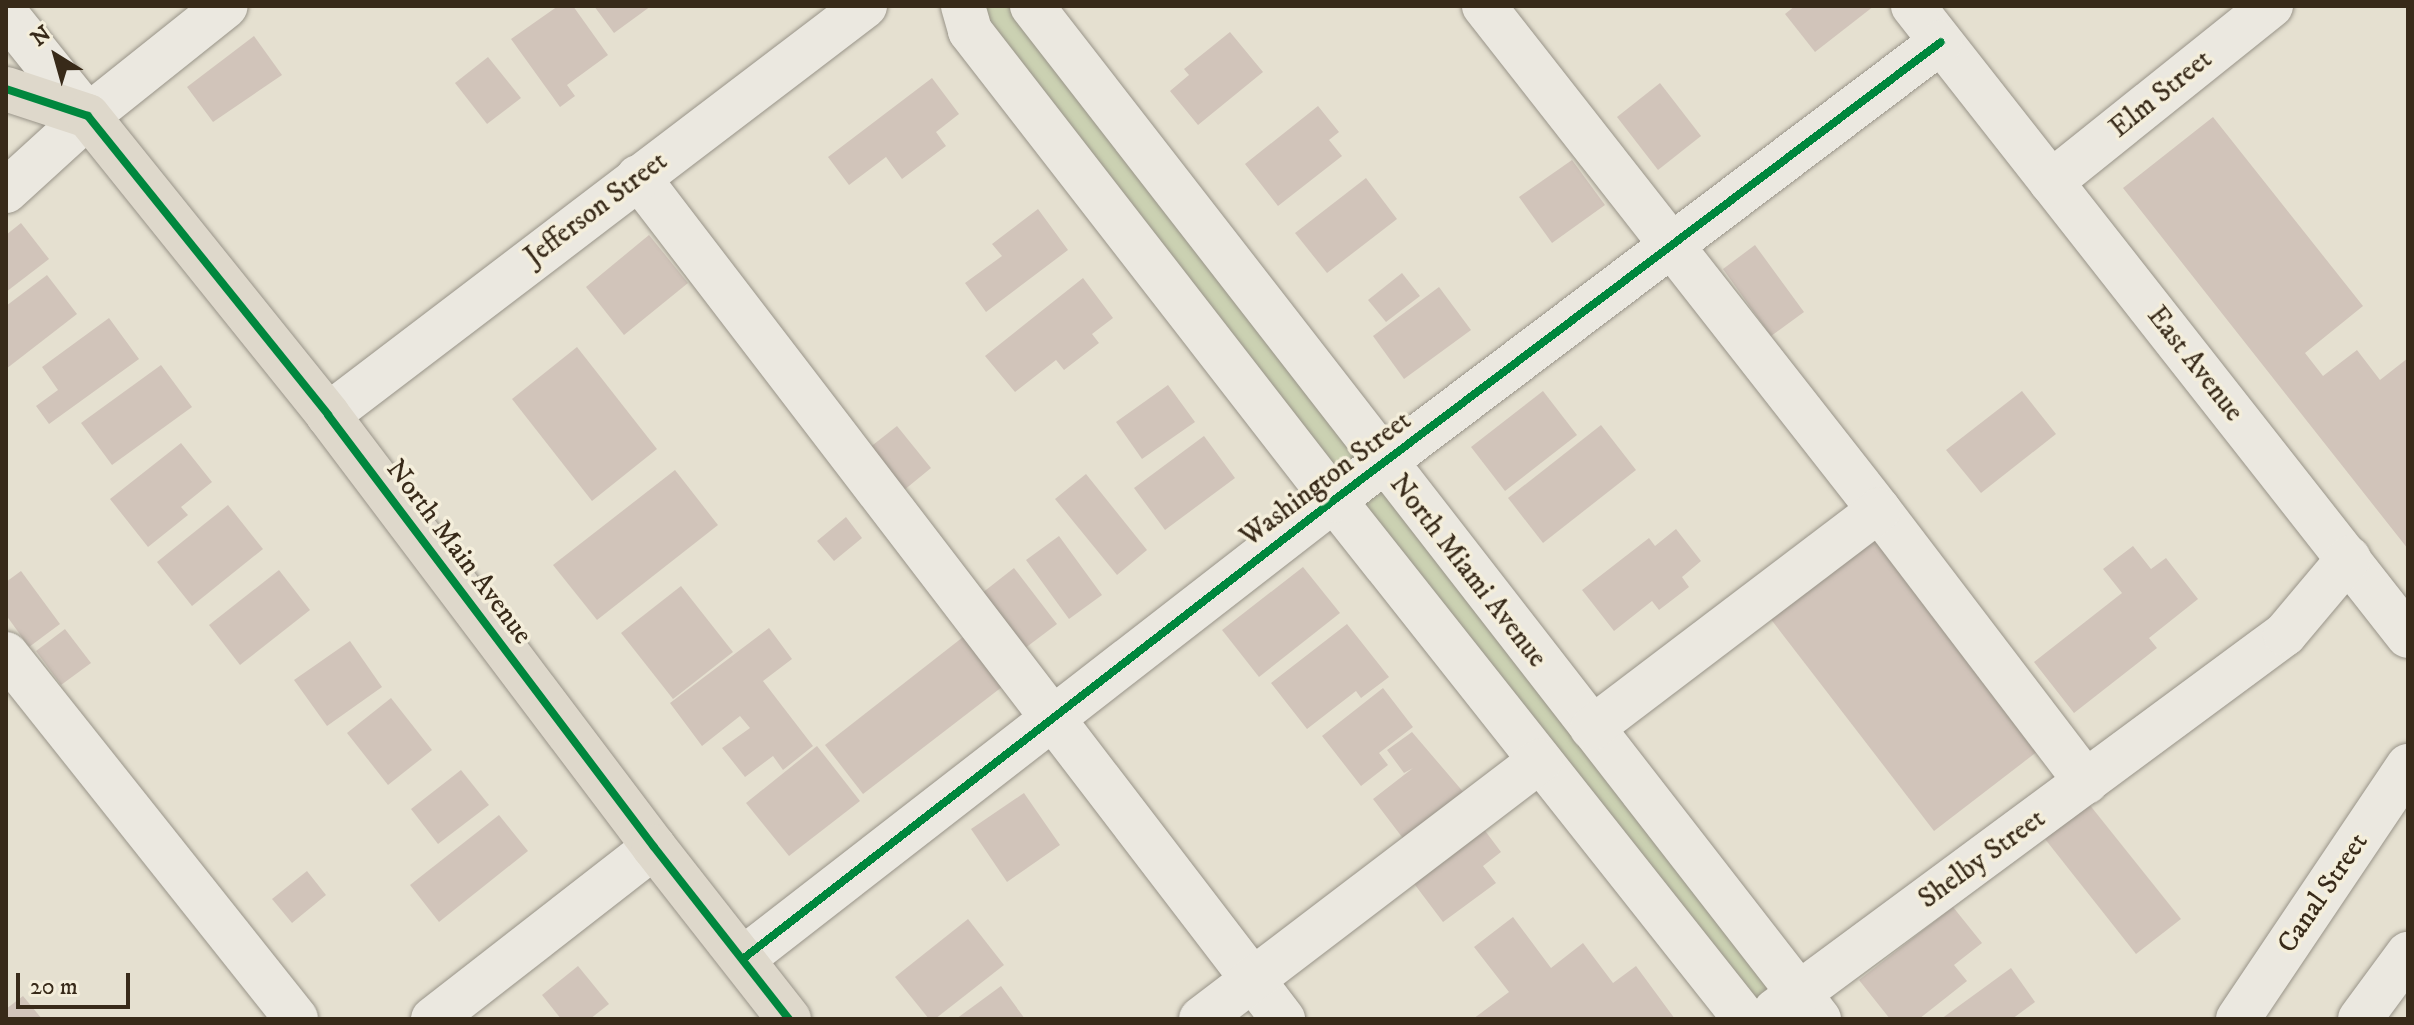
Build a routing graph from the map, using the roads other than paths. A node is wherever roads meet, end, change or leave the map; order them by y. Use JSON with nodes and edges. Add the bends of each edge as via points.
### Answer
{"nodes":[{"id":1,"x":226,"y":6,"type":"edge"},
{"id":2,"x":865,"y":6,"type":"edge"},
{"id":3,"x":963,"y":6,"type":"edge"},
{"id":4,"x":1032,"y":6,"type":"edge"},
{"id":5,"x":1484,"y":6,"type":"edge"},
{"id":6,"x":1913,"y":6,"type":"edge"},
{"id":7,"x":2271,"y":6,"type":"edge"},
{"id":8,"x":6,"y":14,"type":"edge"},
{"id":9,"x":1941,"y":42,"type":"junction"},
{"id":10,"x":6,"y":89,"type":"edge"},
{"id":11,"x":88,"y":116,"type":"junction"},
{"id":12,"x":638,"y":177,"type":"junction"},
{"id":13,"x":2051,"y":182,"type":"junction"},
{"id":14,"x":6,"y":191,"type":"edge"},
{"id":15,"x":1671,"y":244,"type":"junction"},
{"id":16,"x":328,"y":415,"type":"junction"},
{"id":17,"x":1384,"y":463,"type":"junction"},
{"id":18,"x":1334,"y":500,"type":"junction"},
{"id":19,"x":1879,"y":510,"type":"junction"},
{"id":20,"x":2349,"y":558,"type":"junction"},
{"id":21,"x":2408,"y":636,"type":"edge"},
{"id":22,"x":6,"y":654,"type":"edge"},
{"id":23,"x":1053,"y":718,"type":"junction"},
{"id":24,"x":1592,"y":728,"type":"junction"},
{"id":25,"x":1540,"y":761,"type":"junction"},
{"id":26,"x":2408,"y":766,"type":"edge"},
{"id":27,"x":2086,"y":782,"type":"junction"},
{"id":28,"x":654,"y":847,"type":"junction"},
{"id":29,"x":2408,"y":954,"type":"edge"},
{"id":30,"x":744,"y":958,"type":"junction"},
{"id":31,"x":1252,"y":978,"type":"junction"},
{"id":32,"x":1810,"y":1006,"type":"edge"},
{"id":33,"x":296,"y":1019,"type":"edge"},
{"id":34,"x":433,"y":1019,"type":"edge"},
{"id":35,"x":789,"y":1019,"type":"edge"},
{"id":36,"x":1201,"y":1019,"type":"edge"},
{"id":37,"x":1283,"y":1019,"type":"edge"},
{"id":38,"x":1745,"y":1019,"type":"edge"},
{"id":39,"x":1765,"y":1019,"type":"edge"},
{"id":40,"x":2238,"y":1019,"type":"edge"},
{"id":41,"x":2360,"y":1019,"type":"edge"}],
"edges":[{"from":1,"to":11,"type":"street"},
{"from":2,"to":12,"type":"street","name":"Jefferson Street"},
{"from":3,"to":18,"type":"street","via":[[970,31]]},
{"from":4,"to":17,"type":"street","name":"North Miami Avenue"},
{"from":5,"to":15,"type":"street"},
{"from":6,"to":9,"type":"street","name":"East Avenue"},
{"from":7,"to":13,"type":"street","name":"Elm Street"},
{"from":8,"to":11,"type":"street","name":"North Main Avenue"},
{"from":9,"to":13,"type":"street","name":"East Avenue"},
{"from":9,"to":15,"type":"street","name":"Washington Street"},
{"from":10,"to":11,"type":"main road"},
{"from":11,"to":14,"type":"street"},
{"from":11,"to":16,"type":"main road","name":"North Main Avenue"},
{"from":12,"to":16,"type":"street","name":"Jefferson Street"},
{"from":12,"to":23,"type":"street"},
{"from":13,"to":20,"type":"street","name":"East Avenue"},
{"from":15,"to":17,"type":"street","name":"Washington Street"},
{"from":15,"to":19,"type":"street"},
{"from":16,"to":28,"type":"main road","name":"North Main Avenue"},
{"from":17,"to":18,"type":"street","name":"Washington Street"},
{"from":17,"to":24,"type":"street","name":"North Miami Avenue"},
{"from":18,"to":23,"type":"street","name":"Washington Street"},
{"from":18,"to":25,"type":"street"},
{"from":19,"to":24,"type":"street"},
{"from":19,"to":27,"type":"street"},
{"from":20,"to":21,"type":"street","name":"East Avenue"},
{"from":20,"to":27,"type":"street","name":"Shelby Street","via":[[2285,634]]},
{"from":22,"to":33,"type":"street"},
{"from":23,"to":30,"type":"street","name":"Washington Street"},
{"from":23,"to":31,"type":"street"},
{"from":24,"to":32,"type":"street","name":"North Miami Avenue"},
{"from":25,"to":31,"type":"street"},
{"from":25,"to":38,"type":"street"},
{"from":26,"to":40,"type":"street","name":"Canal Street"},
{"from":27,"to":32,"type":"street","name":"Shelby Street"},
{"from":28,"to":30,"type":"main road","name":"North Main Avenue"},
{"from":28,"to":34,"type":"street"},
{"from":29,"to":41,"type":"street"},
{"from":30,"to":35,"type":"main road","name":"North Main Avenue"},
{"from":31,"to":36,"type":"street"},
{"from":31,"to":37,"type":"street"},
{"from":32,"to":39,"type":"street","name":"Shelby Street"}]}
